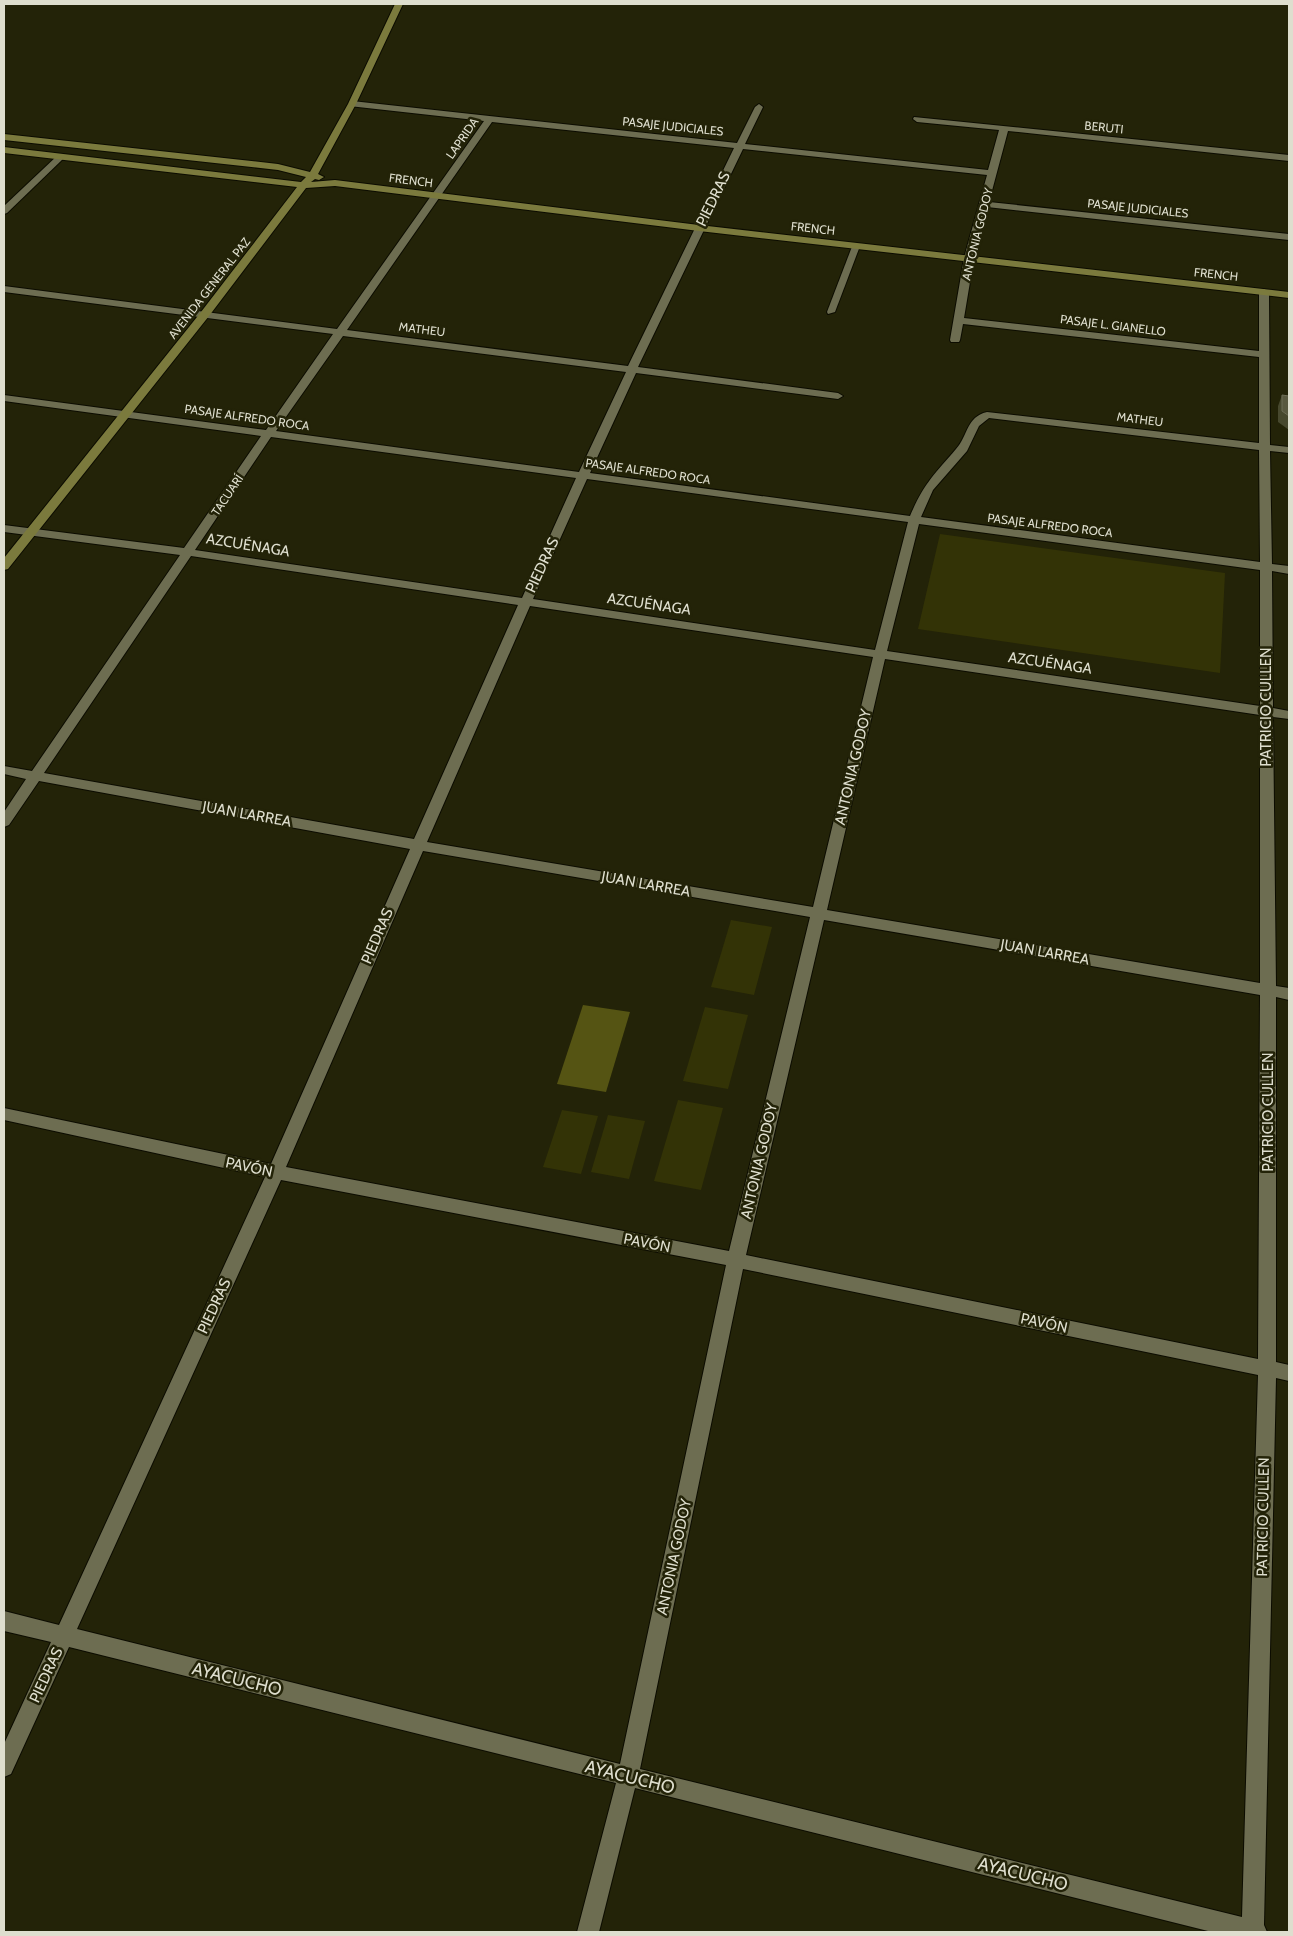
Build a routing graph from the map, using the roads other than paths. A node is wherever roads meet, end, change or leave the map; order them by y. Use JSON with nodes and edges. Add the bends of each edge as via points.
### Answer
{"nodes":[{"id":1,"x":399,"y":4,"type":"edge"},
{"id":2,"x":352,"y":104,"type":"junction"},
{"id":3,"x":758,"y":107,"type":"dead end"},
{"id":4,"x":490,"y":119,"type":"junction"},
{"id":5,"x":917,"y":119,"type":"dead end"},
{"id":6,"x":1004,"y":129,"type":"junction"},
{"id":7,"x":4,"y":136,"type":"edge"},
{"id":8,"x":739,"y":146,"type":"junction"},
{"id":9,"x":4,"y":150,"type":"edge"},
{"id":10,"x":61,"y":157,"type":"junction"},
{"id":11,"x":1289,"y":158,"type":"edge"},
{"id":12,"x":991,"y":173,"type":"junction"},
{"id":13,"x":313,"y":175,"type":"junction"},
{"id":14,"x":335,"y":183,"type":"junction"},
{"id":15,"x":303,"y":185,"type":"junction"},
{"id":16,"x":436,"y":196,"type":"junction"},
{"id":17,"x":984,"y":204,"type":"junction"},
{"id":18,"x":4,"y":211,"type":"edge"},
{"id":19,"x":699,"y":228,"type":"junction"},
{"id":20,"x":1289,"y":237,"type":"edge"},
{"id":21,"x":856,"y":246,"type":"junction"},
{"id":22,"x":969,"y":258,"type":"junction"},
{"id":23,"x":4,"y":288,"type":"edge"},
{"id":24,"x":1264,"y":292,"type":"junction"},
{"id":25,"x":1289,"y":295,"type":"edge"},
{"id":26,"x":831,"y":312,"type":"dead end"},
{"id":27,"x":205,"y":314,"type":"junction"},
{"id":28,"x":958,"y":320,"type":"junction"},
{"id":29,"x":340,"y":333,"type":"junction"},
{"id":30,"x":956,"y":340,"type":"dead end"},
{"id":31,"x":1265,"y":355,"type":"junction"},
{"id":32,"x":633,"y":370,"type":"junction"},
{"id":33,"x":838,"y":396,"type":"dead end"},
{"id":34,"x":4,"y":398,"type":"edge"},
{"id":35,"x":126,"y":414,"type":"junction"},
{"id":36,"x":987,"y":415,"type":"joint"},
{"id":37,"x":268,"y":434,"type":"junction"},
{"id":38,"x":1264,"y":447,"type":"junction"},
{"id":39,"x":1289,"y":450,"type":"edge"},
{"id":40,"x":583,"y":476,"type":"junction"},
{"id":41,"x":914,"y":521,"type":"junction"},
{"id":42,"x":4,"y":528,"type":"edge"},
{"id":43,"x":30,"y":532,"type":"junction"},
{"id":44,"x":188,"y":552,"type":"junction"},
{"id":45,"x":4,"y":566,"type":"edge"},
{"id":46,"x":1265,"y":567,"type":"junction"},
{"id":47,"x":1289,"y":570,"type":"edge"},
{"id":48,"x":525,"y":602,"type":"junction"},
{"id":49,"x":880,"y":654,"type":"junction"},
{"id":50,"x":1266,"y":712,"type":"junction"},
{"id":51,"x":1289,"y":715,"type":"edge"},
{"id":52,"x":4,"y":770,"type":"edge"},
{"id":53,"x":36,"y":776,"type":"junction"},
{"id":54,"x":4,"y":822,"type":"edge"},
{"id":55,"x":417,"y":845,"type":"junction"},
{"id":56,"x":819,"y":914,"type":"junction"},
{"id":57,"x":1268,"y":990,"type":"junction"},
{"id":58,"x":1289,"y":994,"type":"edge"},
{"id":59,"x":4,"y":1114,"type":"edge"},
{"id":60,"x":275,"y":1172,"type":"junction"},
{"id":61,"x":736,"y":1260,"type":"junction"},
{"id":62,"x":1267,"y":1369,"type":"junction"},
{"id":63,"x":1289,"y":1373,"type":"edge"},
{"id":64,"x":4,"y":1621,"type":"edge"},
{"id":65,"x":64,"y":1637,"type":"junction"},
{"id":66,"x":4,"y":1767,"type":"edge"},
{"id":67,"x":628,"y":1776,"type":"junction"},
{"id":68,"x":588,"y":1932,"type":"edge"},
{"id":69,"x":1254,"y":1932,"type":"edge"}],
"edges":[{"from":1,"to":2,"type":"street","name":"AVENIDA GENERAL PAZ"},
{"from":2,"to":4,"type":"street","name":"PASAJE JUDICIALES"},
{"from":2,"to":13,"type":"street","name":"AVENIDA GENERAL PAZ"},
{"from":3,"to":8,"type":"street","name":"PIEDRAS"},
{"from":4,"to":8,"type":"street","name":"PASAJE JUDICIALES"},
{"from":4,"to":16,"type":"street","name":"LAPRIDA"},
{"from":5,"to":6,"type":"street","name":"BERUTI"},
{"from":6,"to":11,"type":"street","name":"BERUTI"},
{"from":6,"to":12,"type":"street","name":"ANTONIA GODOY"},
{"from":7,"to":13,"type":"street","name":"FRENCH","via":[[278,167]]},
{"from":8,"to":12,"type":"street","name":"PASAJE JUDICIALES"},
{"from":8,"to":19,"type":"street","name":"PIEDRAS"},
{"from":9,"to":10,"type":"street","name":"FRENCH"},
{"from":10,"to":15,"type":"street","name":"FRENCH"},
{"from":10,"to":18,"type":"street"},
{"from":12,"to":17,"type":"street","name":"ANTONIA GODOY"},
{"from":13,"to":14,"type":"street","name":"FRENCH"},
{"from":13,"to":15,"type":"street","name":"AVENIDA GENERAL PAZ"},
{"from":14,"to":15,"type":"street","name":"FRENCH"},
{"from":14,"to":16,"type":"street","name":"FRENCH"},
{"from":15,"to":27,"type":"street","name":"AVENIDA GENERAL PAZ"},
{"from":16,"to":19,"type":"street","name":"FRENCH"},
{"from":16,"to":29,"type":"street","name":"TACUARÍ"},
{"from":17,"to":20,"type":"street","name":"PASAJE JUDICIALES"},
{"from":17,"to":22,"type":"street","name":"ANTONIA GODOY"},
{"from":19,"to":21,"type":"street","name":"FRENCH"},
{"from":19,"to":32,"type":"street","name":"PIEDRAS"},
{"from":21,"to":22,"type":"street","name":"FRENCH"},
{"from":21,"to":26,"type":"lane"},
{"from":22,"to":24,"type":"street","name":"FRENCH"},
{"from":22,"to":28,"type":"street","name":"ANTONIA GODOY"},
{"from":23,"to":27,"type":"street","name":"MATHEU"},
{"from":24,"to":25,"type":"street","name":"FRENCH"},
{"from":24,"to":31,"type":"street","name":"PATRICIO CULLEN"},
{"from":27,"to":29,"type":"street","name":"MATHEU"},
{"from":27,"to":35,"type":"street","name":"AVENIDA GENERAL PAZ"},
{"from":28,"to":30,"type":"street","name":"ANTONIA GODOY"},
{"from":28,"to":31,"type":"street","name":"PASAJE L. GIANELLO"},
{"from":29,"to":32,"type":"street","name":"MATHEU"},
{"from":29,"to":37,"type":"street","name":"TACUARÍ"},
{"from":31,"to":38,"type":"street","name":"PATRICIO CULLEN"},
{"from":32,"to":33,"type":"street","name":"MATHEU"},
{"from":32,"to":40,"type":"street","name":"PIEDRAS"},
{"from":34,"to":35,"type":"street","name":"PASAJE ALFREDO ROCA"},
{"from":35,"to":37,"type":"street","name":"PASAJE ALFREDO ROCA"},
{"from":35,"to":43,"type":"street","name":"AVENIDA GENERAL PAZ"},
{"from":36,"to":38,"type":"street","name":"MATHEU"},
{"from":36,"to":41,"type":"street","name":"ANTONIA GODOY","via":[[974,424],[963,449],[927,490]]},
{"from":37,"to":40,"type":"street","name":"PASAJE ALFREDO ROCA"},
{"from":37,"to":44,"type":"street","name":"TACUARÍ"},
{"from":38,"to":39,"type":"street","name":"MATHEU"},
{"from":38,"to":46,"type":"street","name":"PATRICIO CULLEN"},
{"from":40,"to":41,"type":"street","name":"PASAJE ALFREDO ROCA"},
{"from":40,"to":48,"type":"street","name":"PIEDRAS"},
{"from":41,"to":46,"type":"street","name":"PASAJE ALFREDO ROCA"},
{"from":41,"to":49,"type":"street","name":"ANTONIA GODOY"},
{"from":42,"to":43,"type":"street","name":"AZCUÉNAGA"},
{"from":43,"to":44,"type":"street","name":"AZCUÉNAGA"},
{"from":43,"to":45,"type":"street","name":"AVENIDA GENERAL PAZ"},
{"from":44,"to":48,"type":"street","name":"AZCUÉNAGA"},
{"from":44,"to":53,"type":"street","name":"TACUARÍ"},
{"from":46,"to":47,"type":"street","name":"PASAJE ALFREDO ROCA"},
{"from":46,"to":50,"type":"street","name":"PATRICIO CULLEN"},
{"from":48,"to":49,"type":"street","name":"AZCUÉNAGA"},
{"from":48,"to":55,"type":"street","name":"PIEDRAS"},
{"from":49,"to":50,"type":"street","name":"AZCUÉNAGA"},
{"from":49,"to":56,"type":"street","name":"ANTONIA GODOY"},
{"from":50,"to":51,"type":"street","name":"AZCUÉNAGA"},
{"from":50,"to":57,"type":"street","name":"PATRICIO CULLEN"},
{"from":52,"to":53,"type":"street","name":"JUAN LARREA"},
{"from":53,"to":54,"type":"street","name":"TACUARÍ"},
{"from":53,"to":55,"type":"street","name":"JUAN LARREA"},
{"from":55,"to":56,"type":"street","name":"JUAN LARREA"},
{"from":55,"to":60,"type":"street","name":"PIEDRAS"},
{"from":56,"to":57,"type":"street","name":"JUAN LARREA"},
{"from":56,"to":61,"type":"street","name":"ANTONIA GODOY"},
{"from":57,"to":58,"type":"street","name":"JUAN LARREA"},
{"from":57,"to":62,"type":"street","name":"PATRICIO CULLEN"},
{"from":59,"to":60,"type":"street","name":"PAVÓN"},
{"from":60,"to":61,"type":"street","name":"PAVÓN"},
{"from":60,"to":65,"type":"street","name":"PIEDRAS"},
{"from":61,"to":62,"type":"street","name":"PAVÓN"},
{"from":61,"to":67,"type":"street","name":"ANTONIA GODOY"},
{"from":62,"to":63,"type":"street","name":"PAVÓN"},
{"from":62,"to":69,"type":"street","name":"PATRICIO CULLEN"},
{"from":64,"to":65,"type":"street","name":"AYACUCHO"},
{"from":65,"to":66,"type":"street","name":"PIEDRAS"},
{"from":65,"to":67,"type":"street","name":"AYACUCHO"},
{"from":67,"to":68,"type":"street","name":"ANTONIA GODOY"},
{"from":67,"to":69,"type":"street","name":"AYACUCHO"}]}
